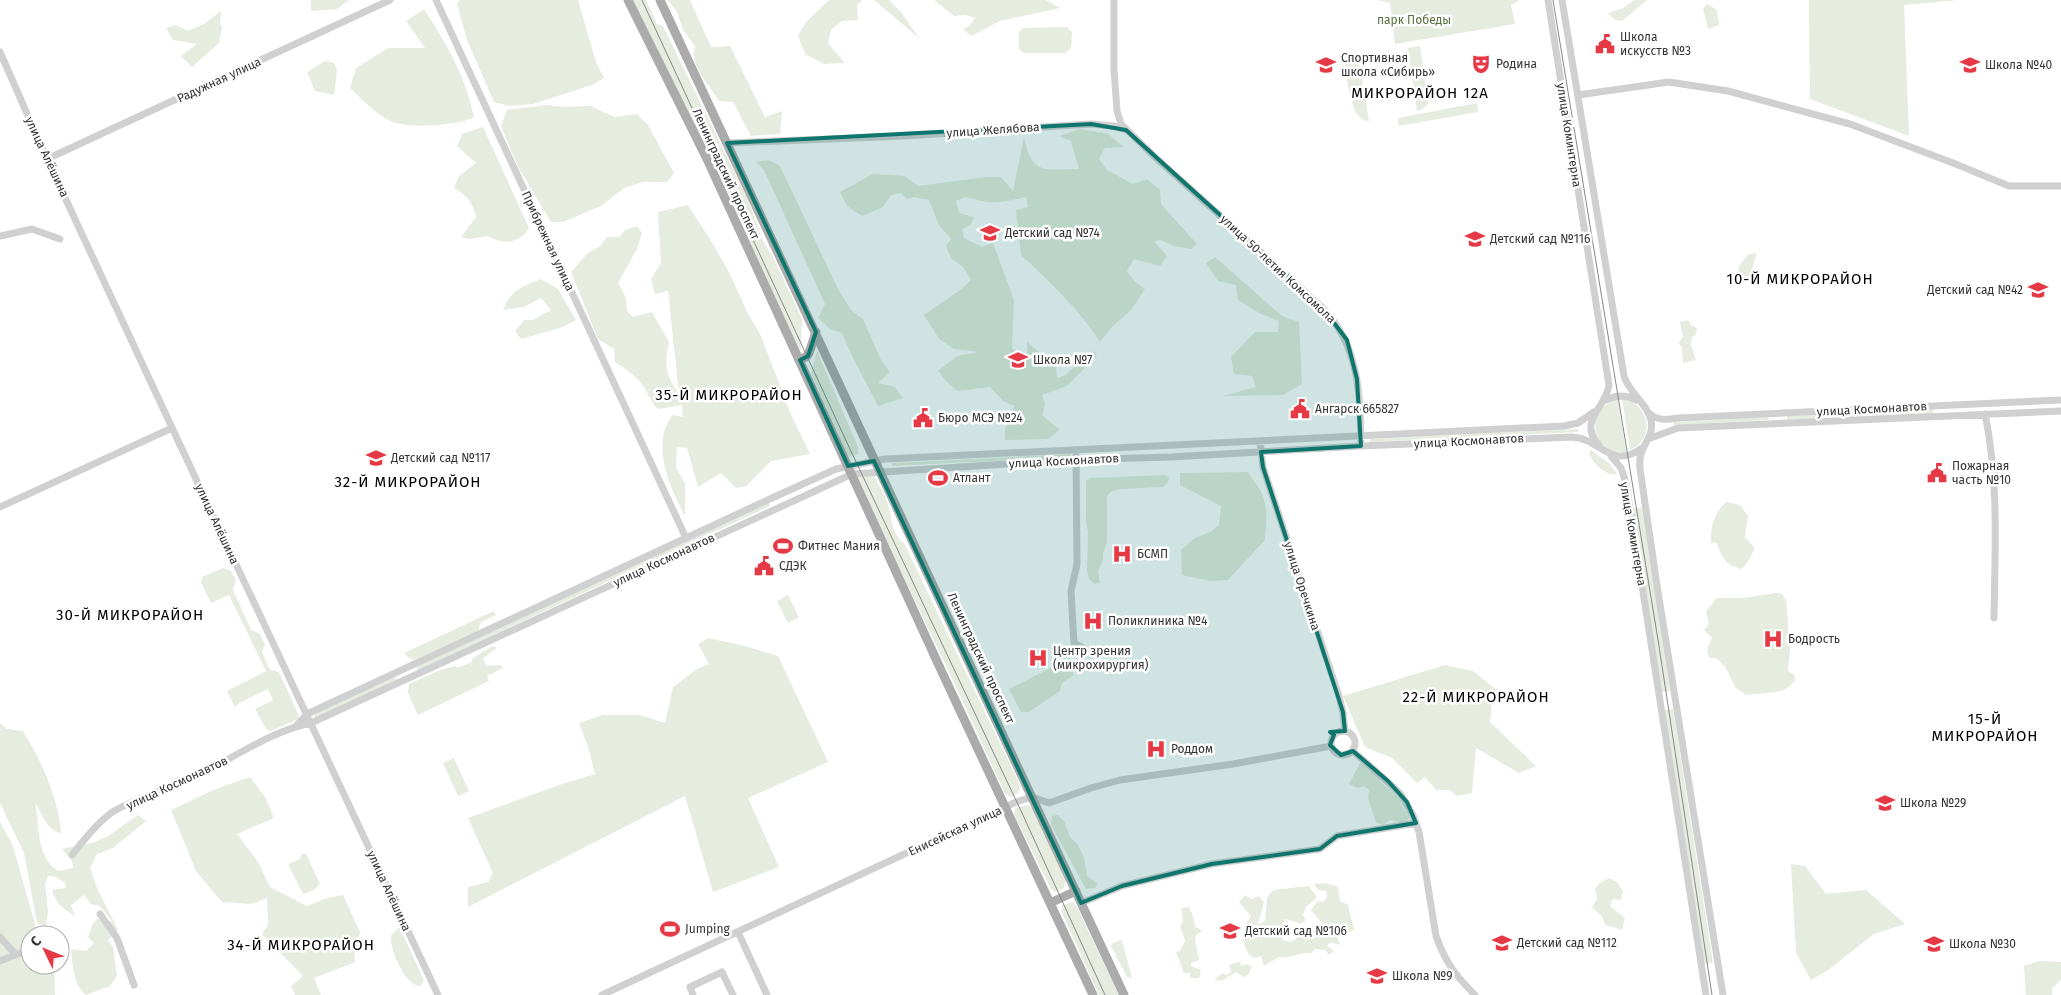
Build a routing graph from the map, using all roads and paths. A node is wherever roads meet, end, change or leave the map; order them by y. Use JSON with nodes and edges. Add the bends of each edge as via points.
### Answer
{"nodes":[{"id":1,"x":390,"y":0,"type":"edge"},
{"id":2,"x":436,"y":0,"type":"edge"},
{"id":3,"x":628,"y":0,"type":"edge"},
{"id":4,"x":660,"y":0,"type":"edge"},
{"id":5,"x":1114,"y":0,"type":"edge"},
{"id":6,"x":1548,"y":0,"type":"edge"},
{"id":7,"x":1562,"y":0,"type":"edge"},
{"id":8,"x":0,"y":52,"type":"edge"},
{"id":9,"x":1578,"y":95,"type":"junction"},
{"id":10,"x":1117,"y":111,"type":"junction"},
{"id":11,"x":1100,"y":124,"type":"junction"},
{"id":12,"x":1126,"y":130,"type":"junction"},
{"id":13,"x":727,"y":143,"type":"junction"},
{"id":14,"x":47,"y":159,"type":"junction"},
{"id":15,"x":2061,"y":186,"type":"edge"},
{"id":16,"x":0,"y":236,"type":"edge"},
{"id":17,"x":60,"y":239,"type":"dead end"},
{"id":18,"x":816,"y":332,"type":"junction"},
{"id":19,"x":800,"y":360,"type":"junction"},
{"id":20,"x":2061,"y":400,"type":"edge"},
{"id":21,"x":1603,"y":402,"type":"junction"},
{"id":22,"x":1644,"y":406,"type":"junction"},
{"id":23,"x":2061,"y":411,"type":"edge"},
{"id":24,"x":1594,"y":412,"type":"junction"},
{"id":25,"x":1778,"y":413,"type":"junction"},
{"id":26,"x":1985,"y":414,"type":"junction"},
{"id":27,"x":1778,"y":425,"type":"junction"},
{"id":28,"x":172,"y":428,"type":"junction"},
{"id":29,"x":1361,"y":435,"type":"junction"},
{"id":30,"x":1648,"y":439,"type":"junction"},
{"id":31,"x":1260,"y":441,"type":"junction"},
{"id":32,"x":1361,"y":446,"type":"junction"},
{"id":33,"x":1642,"y":448,"type":"junction"},
{"id":34,"x":1603,"y":450,"type":"junction"},
{"id":35,"x":1077,"y":451,"type":"junction"},
{"id":36,"x":1261,"y":452,"type":"junction"},
{"id":37,"x":1076,"y":459,"type":"junction"},
{"id":38,"x":874,"y":461,"type":"junction"},
{"id":39,"x":850,"y":470,"type":"junction"},
{"id":40,"x":878,"y":471,"type":"junction"},
{"id":41,"x":772,"y":498,"type":"junction"},
{"id":42,"x":0,"y":505,"type":"edge"},
{"id":43,"x":776,"y":508,"type":"junction"},
{"id":44,"x":686,"y":538,"type":"junction"},
{"id":45,"x":1994,"y":618,"type":"dead end"},
{"id":46,"x":1087,"y":650,"type":"dead end"},
{"id":47,"x":405,"y":668,"type":"junction"},
{"id":48,"x":409,"y":677,"type":"junction"},
{"id":49,"x":307,"y":714,"type":"junction"},
{"id":50,"x":311,"y":723,"type":"junction"},
{"id":51,"x":295,"y":727,"type":"junction"},
{"id":52,"x":1345,"y":731,"type":"junction"},
{"id":53,"x":1331,"y":746,"type":"junction"},
{"id":54,"x":1352,"y":750,"type":"junction"},
{"id":55,"x":1032,"y":797,"type":"junction"},
{"id":56,"x":1005,"y":807,"type":"junction"},
{"id":57,"x":1416,"y":823,"type":"junction"},
{"id":58,"x":72,"y":855,"type":"dead end"},
{"id":59,"x":1076,"y":891,"type":"junction"},
{"id":60,"x":1050,"y":903,"type":"junction"},
{"id":61,"x":1081,"y":903,"type":"junction"},
{"id":62,"x":100,"y":914,"type":"dead end"},
{"id":63,"x":738,"y":932,"type":"junction"},
{"id":64,"x":0,"y":937,"type":"edge"},
{"id":65,"x":20,"y":953,"type":"edge"},
{"id":66,"x":16,"y":955,"type":"junction"},
{"id":67,"x":0,"y":962,"type":"edge"},
{"id":68,"x":134,"y":985,"type":"dead end"},
{"id":69,"x":438,"y":995,"type":"edge"},
{"id":70,"x":602,"y":995,"type":"edge"},
{"id":71,"x":693,"y":995,"type":"edge"},
{"id":72,"x":733,"y":995,"type":"edge"},
{"id":73,"x":767,"y":995,"type":"edge"},
{"id":74,"x":1093,"y":995,"type":"edge"},
{"id":75,"x":1124,"y":995,"type":"edge"},
{"id":76,"x":1475,"y":995,"type":"edge"},
{"id":77,"x":1706,"y":995,"type":"edge"},
{"id":78,"x":1723,"y":995,"type":"edge"}],
"edges":[{"from":1,"to":14,"type":"street","name":"Радужная улица"},
{"from":2,"to":44,"type":"street","name":"Прибрежная улица"},
{"from":3,"to":19,"type":"main road","name":"Ленинградский проспект","via":[[707,159]]},
{"from":4,"to":13,"type":"main road","name":"Ленинградский проспект"},
{"from":5,"to":10,"type":"street"},
{"from":6,"to":21,"type":"street","name":"улица Коминтерна","via":[[1608,378]]},
{"from":7,"to":9,"type":"street","name":"улица Коминтерна"},
{"from":8,"to":14,"type":"street","name":"улица Алёшина"},
{"from":9,"to":15,"type":"street","via":[[1669,82],[1728,91],[1850,124],[2009,186]]},
{"from":9,"to":22,"type":"street","name":"улица Коминтерна","via":[[1624,376],[1628,387]]},
{"from":10,"to":11,"type":"street","via":[[1113,121]]},
{"from":10,"to":12,"type":"street","via":[[1119,122]]},
{"from":11,"to":12,"type":"street","name":"улица Желябова"},
{"from":11,"to":13,"type":"street","name":"улица Желябова"},
{"from":12,"to":29,"type":"street","name":"улица 50-летия Комсомола","via":[[1340,327],[1347,340],[1357,379]]},
{"from":13,"to":18,"type":"main road","name":"Ленинградский проспект"},
{"from":14,"to":28,"type":"street","name":"улица Алёшина"},
{"from":16,"to":17,"type":"street","via":[[32,229]]},
{"from":18,"to":19,"type":"main road","via":[[808,356]]},
{"from":18,"to":38,"type":"main road","name":"Ленинградский проспект"},
{"from":19,"to":39,"type":"main road","name":"Ленинградский проспект"},
{"from":20,"to":25,"type":"street","name":"улица Космонавтов"},
{"from":21,"to":22,"type":"street","name":"улица Космонавтов","via":[[1614,396],[1628,396]]},
{"from":21,"to":24,"type":"street"},
{"from":22,"to":25,"type":"street","name":"улица Космонавтов","via":[[1652,416],[1665,420]]},
{"from":22,"to":30,"type":"street","name":"улица Коминтерна","via":[[1651,422]]},
{"from":23,"to":26,"type":"street","name":"улица Космонавтов"},
{"from":24,"to":29,"type":"street","name":"улица Космонавтов","via":[[1578,423],[1564,426]]},
{"from":24,"to":34,"type":"street","name":"улица Коминтерна","via":[[1591,430],[1595,442]]},
{"from":25,"to":27,"type":"street"},
{"from":26,"to":27,"type":"street","name":"улица Космонавтов"},
{"from":26,"to":45,"type":"street","via":[[1995,481]]},
{"from":27,"to":30,"type":"street","name":"улица Космонавтов","via":[[1678,428]]},
{"from":28,"to":42,"type":"street"},
{"from":28,"to":49,"type":"street","name":"улица Алёшина"},
{"from":29,"to":31,"type":"street","name":"улица Космонавтов"},
{"from":29,"to":32,"type":"street","name":"улица 50-летия Комсомола"},
{"from":30,"to":33,"type":"street"},
{"from":31,"to":35,"type":"street","name":"улица Космонавтов"},
{"from":31,"to":36,"type":"street","name":"улица Оречкина"},
{"from":32,"to":34,"type":"street","name":"улица Космонавтов","via":[[1572,436],[1584,438]]},
{"from":32,"to":36,"type":"street","name":"улица Космонавтов"},
{"from":33,"to":34,"type":"street","name":"улица Космонавтов","via":[[1623,456]]},
{"from":33,"to":78,"type":"street","name":"улица Коминтерна","via":[[1639,460],[1646,520]]},
{"from":34,"to":77,"type":"street","name":"улица Коминтерна","via":[[1618,463],[1626,483]]},
{"from":35,"to":37,"type":"street"},
{"from":35,"to":38,"type":"street","name":"улица Космонавтов"},
{"from":36,"to":37,"type":"street","name":"улица Космонавтов"},
{"from":36,"to":52,"type":"street","name":"улица Оречкина","via":[[1263,467],[1341,704]]},
{"from":37,"to":40,"type":"street","name":"улица Космонавтов"},
{"from":37,"to":46,"type":"street","via":[[1072,629],[1074,643]]},
{"from":38,"to":39,"type":"street","name":"улица Космонавтов"},
{"from":38,"to":40,"type":"main road","name":"Ленинградский проспект"},
{"from":39,"to":40,"type":"street","name":"улица Космонавтов"},
{"from":39,"to":41,"type":"street","name":"улица Космонавтов","via":[[836,469]]},
{"from":39,"to":43,"type":"street","name":"улица Космонавтов"},
{"from":39,"to":56,"type":"main road","name":"Ленинградский проспект"},
{"from":40,"to":55,"type":"main road","name":"Ленинградский проспект"},
{"from":41,"to":43,"type":"street"},
{"from":41,"to":44,"type":"street","name":"улица Космонавтов"},
{"from":43,"to":48,"type":"street","name":"улица Космонавтов"},
{"from":44,"to":47,"type":"street","name":"улица Космонавтов"},
{"from":47,"to":48,"type":"street"},
{"from":47,"to":49,"type":"street","name":"улица Космонавтов"},
{"from":48,"to":50,"type":"street","name":"улица Космонавтов"},
{"from":49,"to":50,"type":"street","name":"улица Алёшина"},
{"from":49,"to":51,"type":"street","name":"улица Космонавтов"},
{"from":50,"to":51,"type":"street","name":"улица Космонавтов"},
{"from":50,"to":69,"type":"street","name":"улица Алёшина"},
{"from":51,"to":58,"type":"street","name":"улица Космонавтов","via":[[107,814]]},
{"from":52,"to":53,"type":"street","via":[[1334,736]]},
{"from":52,"to":54,"type":"street","name":"улица Оречкина","via":[[1354,739]]},
{"from":53,"to":54,"type":"street","via":[[1341,755]]},
{"from":53,"to":55,"type":"street","name":"Енисейская улица","via":[[1120,780],[1049,803]]},
{"from":54,"to":57,"type":"street","name":"улица Оречкина","via":[[1400,793]]},
{"from":55,"to":56,"type":"street","name":"Енисейская улица"},
{"from":55,"to":59,"type":"main road","name":"Ленинградский проспект"},
{"from":56,"to":60,"type":"main road","name":"Ленинградский проспект"},
{"from":56,"to":63,"type":"street","name":"Енисейская улица"},
{"from":57,"to":61,"type":"street","via":[[1337,836],[1320,849],[1212,864],[1122,886]]},
{"from":57,"to":76,"type":"street","name":"улица Оречкина","via":[[1440,949],[1448,966]]},
{"from":59,"to":60,"type":"main road"},
{"from":59,"to":61,"type":"main road","name":"Ленинградский проспект"},
{"from":60,"to":74,"type":"main road","name":"Ленинградский проспект"},
{"from":61,"to":75,"type":"main road","name":"Ленинградский проспект"},
{"from":62,"to":68,"type":"street","via":[[117,938]]},
{"from":63,"to":70,"type":"street","name":"Енисейская улица"},
{"from":63,"to":73,"type":"street"},
{"from":64,"to":66,"type":"street"},
{"from":65,"to":66,"type":"street"},
{"from":66,"to":67,"type":"street"},
{"from":71,"to":72,"type":"street","via":[[690,988],[722,972]]}]}
